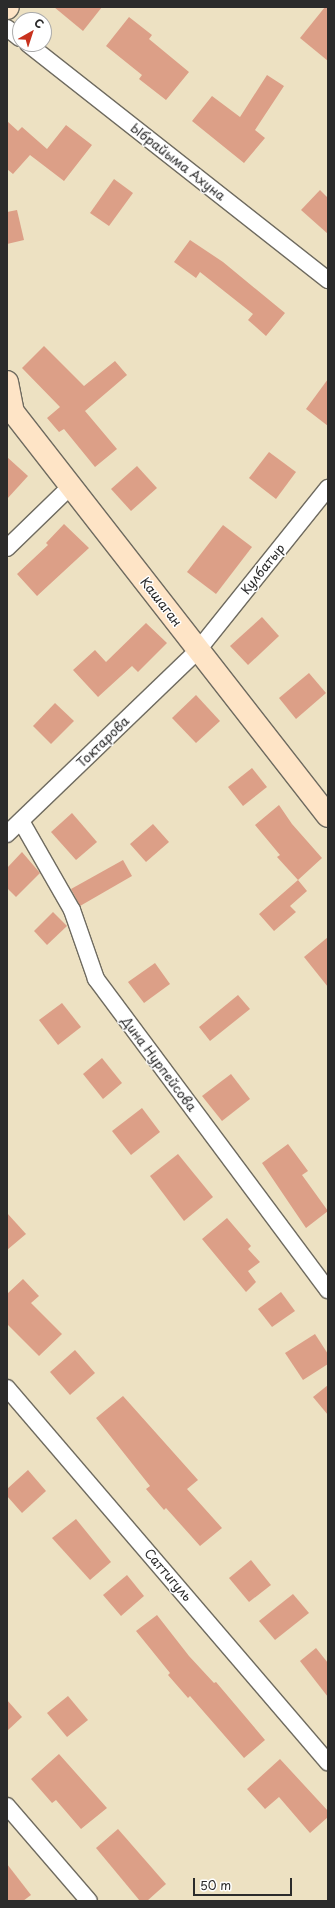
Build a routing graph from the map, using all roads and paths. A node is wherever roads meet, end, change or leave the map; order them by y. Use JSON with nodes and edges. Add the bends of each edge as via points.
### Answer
{"nodes":[{"id":1,"x":38,"y":52,"type":"edge"},
{"id":2,"x":328,"y":280,"type":"edge"},
{"id":3,"x":7,"y":382,"type":"edge"},
{"id":4,"x":71,"y":486,"type":"junction"},
{"id":5,"x":328,"y":488,"type":"edge"},
{"id":6,"x":7,"y":548,"type":"edge"},
{"id":7,"x":198,"y":650,"type":"junction"},
{"id":8,"x":328,"y":816,"type":"edge"},
{"id":9,"x":20,"y":821,"type":"junction"},
{"id":10,"x":7,"y":834,"type":"edge"},
{"id":11,"x":328,"y":1290,"type":"edge"},
{"id":12,"x":7,"y":1388,"type":"edge"},
{"id":13,"x":328,"y":1762,"type":"edge"},
{"id":14,"x":7,"y":1806,"type":"edge"},
{"id":15,"x":90,"y":1901,"type":"edge"}],
"edges":[{"from":1,"to":2,"type":"street","name":"Ыбрайыма Ахуна"},
{"from":3,"to":4,"type":"street","name":"Кашаган","via":[[13,412]]},
{"from":4,"to":6,"type":"street"},
{"from":4,"to":7,"type":"street","name":"Кашаган"},
{"from":5,"to":7,"type":"street","name":"Кулбатыр"},
{"from":7,"to":8,"type":"street","name":"Кашаган"},
{"from":7,"to":9,"type":"street","name":"Токтарова"},
{"from":9,"to":10,"type":"street","name":"Токтарова"},
{"from":9,"to":11,"type":"street","name":"Дина Нурпейсова","via":[[72,910],[96,979]]},
{"from":12,"to":13,"type":"street","name":"Саттигуль"},
{"from":14,"to":15,"type":"street"}]}
